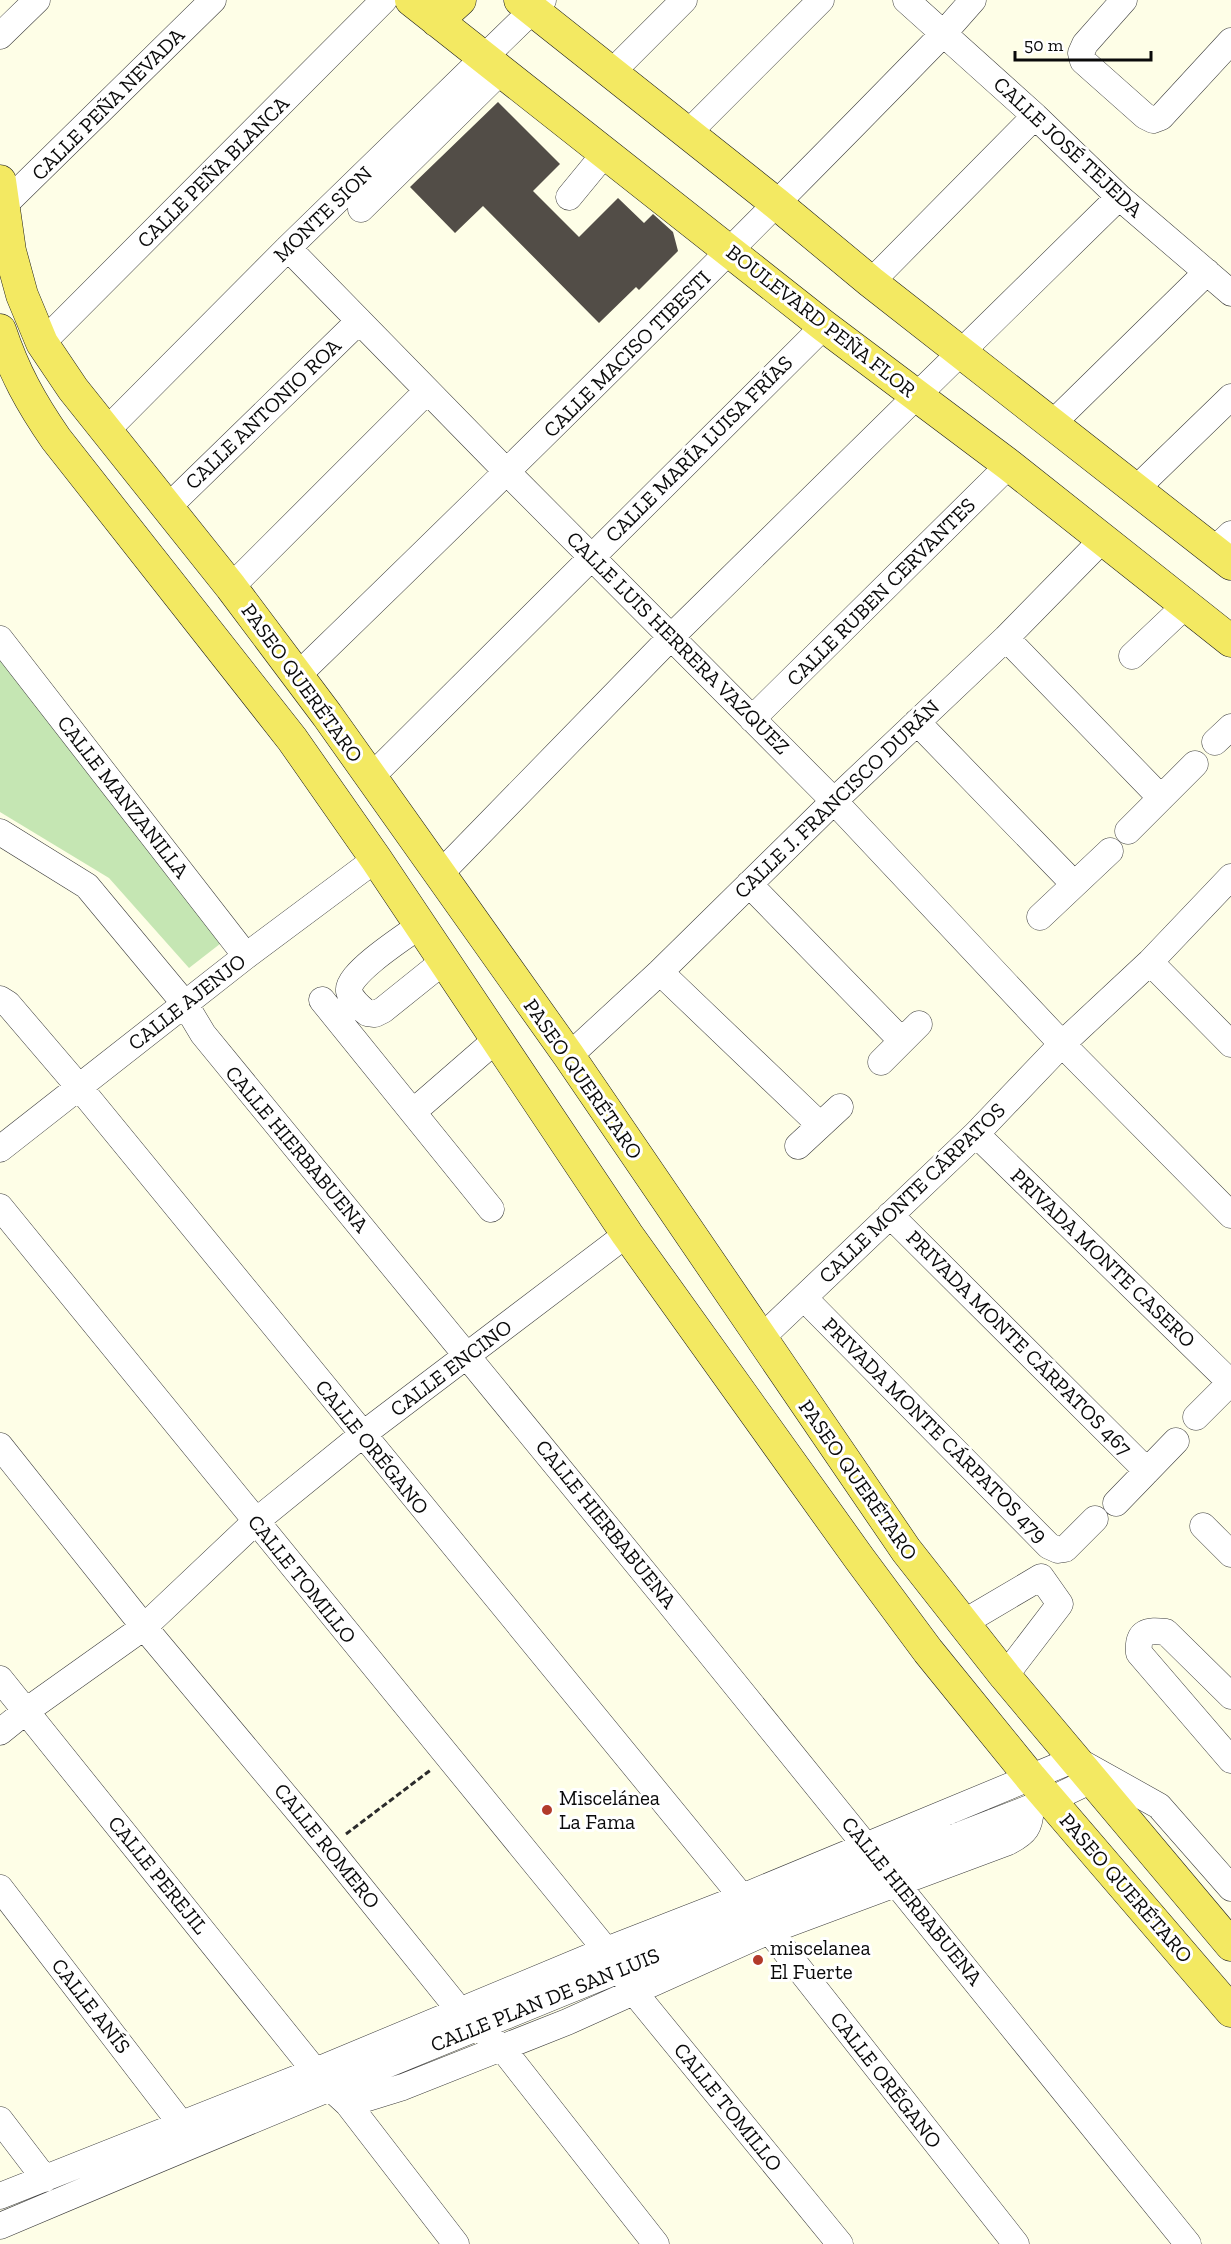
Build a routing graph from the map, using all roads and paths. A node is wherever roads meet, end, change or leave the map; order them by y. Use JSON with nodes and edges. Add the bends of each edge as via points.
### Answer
{"nodes":[{"id":1,"x":37,"y":0,"type":"edge"},
{"id":2,"x":213,"y":0,"type":"edge"},
{"id":3,"x":384,"y":0,"type":"edge"},
{"id":4,"x":411,"y":0,"type":"edge"},
{"id":5,"x":460,"y":0,"type":"edge"},
{"id":6,"x":684,"y":0,"type":"edge"},
{"id":7,"x":821,"y":0,"type":"edge"},
{"id":8,"x":906,"y":0,"type":"edge"},
{"id":9,"x":973,"y":0,"type":"edge"},
{"id":10,"x":1124,"y":0,"type":"edge"},
{"id":11,"x":532,"y":3,"type":"edge"},
{"id":12,"x":437,"y":21,"type":"junction"},
{"id":13,"x":943,"y":34,"type":"junction"},
{"id":14,"x":0,"y":36,"type":"edge"},
{"id":15,"x":1231,"y":41,"type":"edge"},
{"id":16,"x":491,"y":65,"type":"junction"},
{"id":17,"x":612,"y":73,"type":"junction"},
{"id":18,"x":1035,"y":116,"type":"junction"},
{"id":19,"x":688,"y":134,"type":"junction"},
{"id":20,"x":606,"y":152,"type":"junction"},
{"id":21,"x":1,"y":194,"type":"edge"},
{"id":22,"x":569,"y":197,"type":"dead end"},
{"id":23,"x":1119,"y":197,"type":"junction"},
{"id":24,"x":777,"y":204,"type":"junction"},
{"id":25,"x":361,"y":209,"type":"dead end"},
{"id":26,"x":288,"y":248,"type":"junction"},
{"id":27,"x":731,"y":251,"type":"junction"},
{"id":28,"x":1207,"y":272,"type":"junction"},
{"id":29,"x":871,"y":282,"type":"junction"},
{"id":30,"x":1231,"y":293,"type":"edge"},
{"id":31,"x":359,"y":321,"type":"junction"},
{"id":32,"x":824,"y":326,"type":"junction"},
{"id":33,"x":0,"y":330,"type":"edge"},
{"id":34,"x":42,"y":343,"type":"junction"},
{"id":35,"x":961,"y":352,"type":"junction"},
{"id":36,"x":427,"y":391,"type":"junction"},
{"id":37,"x":918,"y":396,"type":"junction"},
{"id":38,"x":1231,"y":397,"type":"edge"},
{"id":39,"x":1052,"y":424,"type":"junction"},
{"id":40,"x":106,"y":431,"type":"junction"},
{"id":41,"x":1009,"y":465,"type":"junction"},
{"id":42,"x":507,"y":472,"type":"junction"},
{"id":43,"x":1136,"y":489,"type":"junction"},
{"id":44,"x":168,"y":507,"type":"junction"},
{"id":45,"x":1103,"y":539,"type":"junction"},
{"id":46,"x":1225,"y":549,"type":"edge"},
{"id":47,"x":591,"y":556,"type":"junction"},
{"id":48,"x":231,"y":587,"type":"junction"},
{"id":49,"x":1186,"y":605,"type":"junction"},
{"id":50,"x":671,"y":637,"type":"junction"},
{"id":51,"x":1005,"y":638,"type":"junction"},
{"id":52,"x":0,"y":639,"type":"edge"},
{"id":53,"x":1231,"y":641,"type":"edge"},
{"id":54,"x":1131,"y":656,"type":"dead end"},
{"id":55,"x":298,"y":675,"type":"junction"},
{"id":56,"x":327,"y":715,"type":"junction"},
{"id":57,"x":752,"y":719,"type":"junction"},
{"id":58,"x":917,"y":722,"type":"junction"},
{"id":59,"x":292,"y":739,"type":"junction"},
{"id":60,"x":1195,"y":764,"type":"dead end"},
{"id":61,"x":371,"y":777,"type":"junction"},
{"id":62,"x":1161,"y":798,"type":"junction"},
{"id":63,"x":834,"y":801,"type":"junction"},
{"id":64,"x":1128,"y":831,"type":"dead end"},
{"id":65,"x":0,"y":832,"type":"edge"},
{"id":66,"x":1110,"y":851,"type":"dead end"},
{"id":67,"x":376,"y":859,"type":"junction"},
{"id":68,"x":439,"y":875,"type":"junction"},
{"id":69,"x":1231,"y":877,"type":"edge"},
{"id":70,"x":749,"y":884,"type":"junction"},
{"id":71,"x":1074,"y":884,"type":"junction"},
{"id":72,"x":1040,"y":917,"type":"dead end"},
{"id":73,"x":421,"y":925,"type":"junction"},
{"id":74,"x":246,"y":956,"type":"junction"},
{"id":75,"x":444,"y":961,"type":"junction"},
{"id":76,"x":1150,"y":962,"type":"junction"},
{"id":77,"x":660,"y":972,"type":"junction"},
{"id":78,"x":0,"y":999,"type":"edge"},
{"id":79,"x":322,"y":1000,"type":"dead end"},
{"id":80,"x":185,"y":1004,"type":"junction"},
{"id":81,"x":497,"y":1039,"type":"junction"},
{"id":82,"x":1062,"y":1044,"type":"junction"},
{"id":83,"x":1231,"y":1044,"type":"edge"},
{"id":84,"x":569,"y":1056,"type":"junction"},
{"id":85,"x":881,"y":1062,"type":"dead end"},
{"id":86,"x":79,"y":1087,"type":"junction"},
{"id":87,"x":840,"y":1107,"type":"dead end"},
{"id":88,"x":413,"y":1112,"type":"junction"},
{"id":89,"x":820,"y":1125,"type":"junction"},
{"id":90,"x":976,"y":1134,"type":"junction"},
{"id":91,"x":798,"y":1146,"type":"dead end"},
{"id":92,"x":0,"y":1149,"type":"edge"},
{"id":93,"x":0,"y":1208,"type":"edge"},
{"id":94,"x":491,"y":1209,"type":"dead end"},
{"id":95,"x":890,"y":1215,"type":"junction"},
{"id":96,"x":1231,"y":1215,"type":"edge"},
{"id":97,"x":627,"y":1234,"type":"junction"},
{"id":98,"x":804,"y":1298,"type":"junction"},
{"id":99,"x":760,"y":1339,"type":"junction"},
{"id":100,"x":468,"y":1355,"type":"junction"},
{"id":101,"x":1231,"y":1382,"type":"edge"},
{"id":102,"x":1196,"y":1417,"type":"dead end"},
{"id":103,"x":362,"y":1435,"type":"junction"},
{"id":104,"x":1176,"y":1441,"type":"dead end"},
{"id":105,"x":0,"y":1446,"type":"edge"},
{"id":106,"x":1147,"y":1471,"type":"junction"},
{"id":107,"x":1116,"y":1503,"type":"dead end"},
{"id":108,"x":1095,"y":1519,"type":"dead end"},
{"id":109,"x":255,"y":1522,"type":"junction"},
{"id":110,"x":1203,"y":1526,"type":"dead end"},
{"id":111,"x":1231,"y":1554,"type":"edge"},
{"id":112,"x":963,"y":1623,"type":"junction"},
{"id":113,"x":144,"y":1627,"type":"junction"},
{"id":114,"x":1005,"y":1676,"type":"junction"},
{"id":115,"x":0,"y":1679,"type":"edge"},
{"id":116,"x":1231,"y":1696,"type":"edge"},
{"id":117,"x":26,"y":1711,"type":"junction"},
{"id":118,"x":0,"y":1732,"type":"edge"},
{"id":119,"x":448,"y":1757,"type":"junction"},
{"id":120,"x":1231,"y":1760,"type":"edge"},
{"id":121,"x":1084,"y":1770,"type":"junction"},
{"id":122,"x":1037,"y":1795,"type":"junction"},
{"id":123,"x":328,"y":1846,"type":"junction"},
{"id":124,"x":883,"y":1864,"type":"junction"},
{"id":125,"x":0,"y":1888,"type":"edge"},
{"id":126,"x":1231,"y":1888,"type":"edge"},
{"id":127,"x":756,"y":1914,"type":"junction"},
{"id":128,"x":1231,"y":1945,"type":"edge"},
{"id":129,"x":612,"y":1959,"type":"junction"},
{"id":130,"x":634,"y":1992,"type":"junction"},
{"id":131,"x":1231,"y":2011,"type":"edge"},
{"id":132,"x":469,"y":2019,"type":"junction"},
{"id":133,"x":502,"y":2048,"type":"junction"},
{"id":134,"x":331,"y":2087,"type":"junction"},
{"id":135,"x":0,"y":2120,"type":"edge"},
{"id":136,"x":182,"y":2125,"type":"junction"},
{"id":137,"x":45,"y":2179,"type":"junction"},
{"id":138,"x":0,"y":2196,"type":"edge"},
{"id":139,"x":0,"y":2227,"type":"edge"},
{"id":140,"x":16,"y":2244,"type":"edge"},
{"id":141,"x":456,"y":2244,"type":"edge"},
{"id":142,"x":656,"y":2244,"type":"edge"},
{"id":143,"x":840,"y":2244,"type":"edge"},
{"id":144,"x":1016,"y":2244,"type":"edge"},
{"id":145,"x":1188,"y":2244,"type":"edge"}],
"edges":[{"from":1,"to":14,"type":"street"},
{"from":2,"to":21,"type":"street","name":"CALLE PEÑA NEVADA"},
{"from":3,"to":34,"type":"street","name":"CALLE PEÑA BLANCA"},
{"from":4,"to":12,"type":"main road","name":"BOULEVARD PEÑA FLOR"},
{"from":5,"to":12,"type":"main road"},
{"from":6,"to":17,"type":"street"},
{"from":7,"to":19,"type":"street"},
{"from":8,"to":13,"type":"street","name":"CALLE JOSÉ TEJEDA"},
{"from":9,"to":13,"type":"street","name":"CALLE MACISO TIBESTI"},
{"from":10,"to":15,"type":"street","via":[[1081,53],[1083,61],[1153,120],[1161,117]]},
{"from":11,"to":16,"type":"street","name":"MONTE SION"},
{"from":11,"to":17,"type":"main road"},
{"from":12,"to":16,"type":"main road","name":"BOULEVARD PEÑA FLOR"},
{"from":13,"to":18,"type":"street","name":"CALLE JOSÉ TEJEDA"},
{"from":13,"to":24,"type":"street","name":"CALLE MACISO TIBESTI"},
{"from":16,"to":20,"type":"main road","name":"BOULEVARD PEÑA FLOR"},
{"from":16,"to":25,"type":"street"},
{"from":16,"to":26,"type":"street","name":"MONTE SION"},
{"from":17,"to":19,"type":"main road"},
{"from":18,"to":23,"type":"street","name":"CALLE JOSÉ TEJEDA"},
{"from":18,"to":29,"type":"street"},
{"from":19,"to":24,"type":"main road"},
{"from":20,"to":22,"type":"street"},
{"from":20,"to":27,"type":"main road","name":"BOULEVARD PEÑA FLOR"},
{"from":21,"to":34,"type":"main road","name":"PASEO QUERÉTARO","via":[[22,295]]},
{"from":23,"to":28,"type":"street","name":"CALLE JOSÉ TEJEDA"},
{"from":23,"to":35,"type":"street"},
{"from":24,"to":27,"type":"street","name":"CALLE MACISO TIBESTI"},
{"from":24,"to":29,"type":"main road"},
{"from":26,"to":31,"type":"street","name":"CALLE LUIS HERRERA VAZQUEZ"},
{"from":26,"to":40,"type":"street","name":"MONTE SION"},
{"from":27,"to":32,"type":"main road","name":"BOULEVARD PEÑA FLOR"},
{"from":27,"to":42,"type":"street","name":"CALLE MACISO TIBESTI"},
{"from":28,"to":30,"type":"street","name":"CALLE JOSÉ TEJEDA"},
{"from":28,"to":39,"type":"street"},
{"from":29,"to":35,"type":"main road"},
{"from":31,"to":36,"type":"street","name":"CALLE LUIS HERRERA VAZQUEZ"},
{"from":31,"to":44,"type":"street","name":"CALLE ANTONIO ROA"},
{"from":32,"to":37,"type":"main road","name":"BOULEVARD PEÑA FLOR"},
{"from":32,"to":47,"type":"street","name":"CALLE MARÍA LUISA FRÍAS"},
{"from":33,"to":59,"type":"main road","name":"PASEO QUERÉTARO","via":[[32,405],[56,439]]},
{"from":34,"to":40,"type":"main road","name":"PASEO QUERÉTARO"},
{"from":35,"to":37,"type":"street"},
{"from":35,"to":39,"type":"main road"},
{"from":36,"to":42,"type":"street","name":"CALLE LUIS HERRERA VAZQUEZ"},
{"from":36,"to":48,"type":"street"},
{"from":37,"to":41,"type":"main road","name":"BOULEVARD PEÑA FLOR"},
{"from":37,"to":50,"type":"street"},
{"from":38,"to":43,"type":"street"},
{"from":39,"to":43,"type":"main road"},
{"from":40,"to":44,"type":"main road","name":"PASEO QUERÉTARO"},
{"from":41,"to":45,"type":"main road","name":"BOULEVARD PEÑA FLOR"},
{"from":41,"to":57,"type":"street","name":"CALLE RUBEN CERVANTES"},
{"from":42,"to":47,"type":"street","name":"CALLE LUIS HERRERA VAZQUEZ"},
{"from":42,"to":55,"type":"street","name":"CALLE MACISO TIBESTI"},
{"from":43,"to":46,"type":"main road"},
{"from":44,"to":48,"type":"main road","name":"PASEO QUERÉTARO"},
{"from":45,"to":49,"type":"main road","name":"BOULEVARD PEÑA FLOR"},
{"from":45,"to":51,"type":"street","name":"CALLE J. FRANCISCO DURÁN"},
{"from":47,"to":50,"type":"street","name":"CALLE LUIS HERRERA VAZQUEZ"},
{"from":47,"to":61,"type":"street","name":"CALLE MARÍA LUISA FRÍAS"},
{"from":48,"to":55,"type":"main road","name":"PASEO QUERÉTARO"},
{"from":49,"to":53,"type":"main road","name":"BOULEVARD PEÑA FLOR"},
{"from":49,"to":54,"type":"street"},
{"from":50,"to":57,"type":"street","name":"CALLE LUIS HERRERA VAZQUEZ"},
{"from":50,"to":68,"type":"street"},
{"from":51,"to":58,"type":"street","name":"CALLE J. FRANCISCO DURÁN"},
{"from":51,"to":62,"type":"street"},
{"from":52,"to":74,"type":"street","name":"CALLE MANZANILLA"},
{"from":55,"to":56,"type":"main road","name":"PASEO QUERÉTARO"},
{"from":56,"to":59,"type":"main road"},
{"from":56,"to":61,"type":"main road","name":"PASEO QUERÉTARO"},
{"from":57,"to":63,"type":"street","name":"CALLE LUIS HERRERA VAZQUEZ"},
{"from":58,"to":63,"type":"street","name":"CALLE J. FRANCISCO DURÁN"},
{"from":58,"to":71,"type":"street"},
{"from":59,"to":67,"type":"main road","name":"PASEO QUERÉTARO"},
{"from":60,"to":62,"type":"street"},
{"from":61,"to":68,"type":"main road","name":"PASEO QUERÉTARO"},
{"from":62,"to":64,"type":"street"},
{"from":63,"to":70,"type":"street","name":"CALLE J. FRANCISCO DURÁN"},
{"from":63,"to":82,"type":"street","name":"CALLE LUIS HERRERA VAZQUEZ"},
{"from":65,"to":80,"type":"street","name":"CALLE HIERBABUENA","via":[[87,885]]},
{"from":66,"to":71,"type":"street"},
{"from":67,"to":73,"type":"main road","name":"PASEO QUERÉTARO"},
{"from":67,"to":74,"type":"street","name":"CALLE AJENJO"},
{"from":68,"to":84,"type":"main road","name":"PASEO QUERÉTARO"},
{"from":69,"to":76,"type":"street","name":"CALLE MONTE CÁRPATOS"},
{"from":70,"to":77,"type":"street","name":"CALLE J. FRANCISCO DURÁN"},
{"from":70,"to":85,"type":"street","via":[[910,1032]]},
{"from":71,"to":72,"type":"street"},
{"from":73,"to":75,"type":"main road","name":"PASEO QUERÉTARO"},
{"from":73,"to":75,"type":"street","via":[[362,969],[352,980],[351,994],[367,1013],[375,1014]]},
{"from":74,"to":80,"type":"street","name":"CALLE AJENJO"},
{"from":75,"to":81,"type":"main road","name":"PASEO QUERÉTARO"},
{"from":76,"to":82,"type":"street","name":"CALLE MONTE CÁRPATOS"},
{"from":76,"to":83,"type":"street"},
{"from":77,"to":84,"type":"street","name":"CALLE J. FRANCISCO DURÁN"},
{"from":77,"to":89,"type":"street"},
{"from":78,"to":86,"type":"street","name":"CALLE ORÉGANO"},
{"from":79,"to":88,"type":"street"},
{"from":80,"to":86,"type":"street","name":"CALLE AJENJO"},
{"from":80,"to":100,"type":"street","name":"CALLE HIERBABUENA","via":[[203,1034]]},
{"from":81,"to":88,"type":"street"},
{"from":81,"to":97,"type":"main road","name":"PASEO QUERÉTARO"},
{"from":82,"to":90,"type":"street","name":"CALLE MONTE CÁRPATOS"},
{"from":82,"to":96,"type":"street"},
{"from":84,"to":99,"type":"main road","name":"PASEO QUERÉTARO"},
{"from":86,"to":92,"type":"street","name":"CALLE AJENJO"},
{"from":86,"to":103,"type":"street","name":"CALLE ORÉGANO"},
{"from":87,"to":89,"type":"street"},
{"from":88,"to":94,"type":"street"},
{"from":89,"to":91,"type":"street"},
{"from":90,"to":95,"type":"street","name":"CALLE MONTE CÁRPATOS"},
{"from":90,"to":101,"type":"street","name":"PRIVADA MONTE CASERO"},
{"from":93,"to":109,"type":"street","name":"CALLE TOMILLO"},
{"from":95,"to":98,"type":"street","name":"CALLE MONTE CÁRPATOS"},
{"from":95,"to":106,"type":"street","name":"PRIVADA MONTE CÁRPATOS 467"},
{"from":97,"to":100,"type":"street","name":"CALLE ENCINO"},
{"from":97,"to":122,"type":"main road","name":"PASEO QUERÉTARO","via":[[859,1558]]},
{"from":98,"to":99,"type":"street","name":"CALLE MONTE CÁRPATOS"},
{"from":98,"to":108,"type":"street","name":"PRIVADA MONTE CÁRPATOS 479","via":[[1049,1546],[1065,1549]]},
{"from":99,"to":112,"type":"main road","name":"PASEO QUERÉTARO","via":[[906,1550]]},
{"from":100,"to":103,"type":"street","name":"CALLE ENCINO"},
{"from":100,"to":124,"type":"street","name":"CALLE HIERBABUENA"},
{"from":101,"to":102,"type":"street","name":"PRIVADA MONTE CASERO"},
{"from":103,"to":109,"type":"street","name":"CALLE ENCINO"},
{"from":103,"to":127,"type":"street","name":"CALLE ORÉGANO"},
{"from":104,"to":106,"type":"street","name":"PRIVADA MONTE CÁRPATOS 467"},
{"from":105,"to":113,"type":"street","name":"CALLE ROMERO"},
{"from":106,"to":107,"type":"street","name":"PRIVADA MONTE CÁRPATOS 467"},
{"from":109,"to":113,"type":"street","name":"CALLE ENCINO"},
{"from":109,"to":119,"type":"street","name":"CALLE TOMILLO"},
{"from":110,"to":111,"type":"street"},
{"from":112,"to":114,"type":"main road","name":"PASEO QUERÉTARO"},
{"from":112,"to":114,"type":"street","via":[[1041,1577],[1060,1604]]},
{"from":113,"to":117,"type":"street","name":"CALLE ENCINO"},
{"from":113,"to":123,"type":"street","name":"CALLE ROMERO"},
{"from":114,"to":121,"type":"main road","name":"PASEO QUERÉTARO"},
{"from":115,"to":117,"type":"street","name":"CALLE PEREJIL"},
{"from":116,"to":120,"type":"street","via":[[1166,1632],[1152,1630],[1143,1634],[1138,1642],[1139,1653]]},
{"from":117,"to":118,"type":"street","name":"CALLE ENCINO"},
{"from":117,"to":134,"type":"street","name":"CALLE PEREJIL"},
{"from":119,"to":123,"type":"path"},
{"from":119,"to":129,"type":"street","name":"CALLE TOMILLO"},
{"from":121,"to":122,"type":"street","name":"CALLE PLAN DE SAN LUIS"},
{"from":121,"to":126,"type":"street","via":[[1160,1806]]},
{"from":121,"to":128,"type":"main road","name":"PASEO QUERÉTARO"},
{"from":122,"to":124,"type":"street","name":"CALLE PLAN DE SAN LUIS"},
{"from":122,"to":124,"type":"street","via":[[1030,1823],[1020,1836],[1008,1842]]},
{"from":122,"to":131,"type":"main road","name":"PASEO QUERÉTARO"},
{"from":123,"to":132,"type":"street","name":"CALLE ROMERO"},
{"from":124,"to":127,"type":"street","name":"CALLE PLAN DE SAN LUIS"},
{"from":124,"to":127,"type":"street"},
{"from":124,"to":145,"type":"street","name":"CALLE HIERBABUENA"},
{"from":125,"to":136,"type":"street","name":"CALLE ANÍS"},
{"from":127,"to":129,"type":"street","name":"CALLE PLAN DE SAN LUIS"},
{"from":127,"to":130,"type":"street"},
{"from":127,"to":144,"type":"street","name":"CALLE ORÉGANO"},
{"from":129,"to":130,"type":"street","name":"CALLE TOMILLO"},
{"from":129,"to":132,"type":"street","name":"CALLE PLAN DE SAN LUIS"},
{"from":130,"to":133,"type":"street"},
{"from":130,"to":143,"type":"street","name":"CALLE TOMILLO"},
{"from":132,"to":133,"type":"street","name":"CALLE ROMERO"},
{"from":132,"to":134,"type":"street","name":"CALLE PLAN DE SAN LUIS"},
{"from":133,"to":134,"type":"street","via":[[403,2086]]},
{"from":133,"to":142,"type":"street","name":"CALLE ROMERO"},
{"from":134,"to":136,"type":"street","name":"CALLE PLAN DE SAN LUIS"},
{"from":134,"to":139,"type":"street","name":"CALLE PLAN DE SAN LUIS"},
{"from":134,"to":141,"type":"street","name":"CALLE PEREJIL"},
{"from":135,"to":137,"type":"street"},
{"from":136,"to":137,"type":"street","name":"CALLE PLAN DE SAN LUIS"},
{"from":137,"to":138,"type":"street","name":"CALLE PLAN DE SAN LUIS"},
{"from":139,"to":140,"type":"street"}]}
